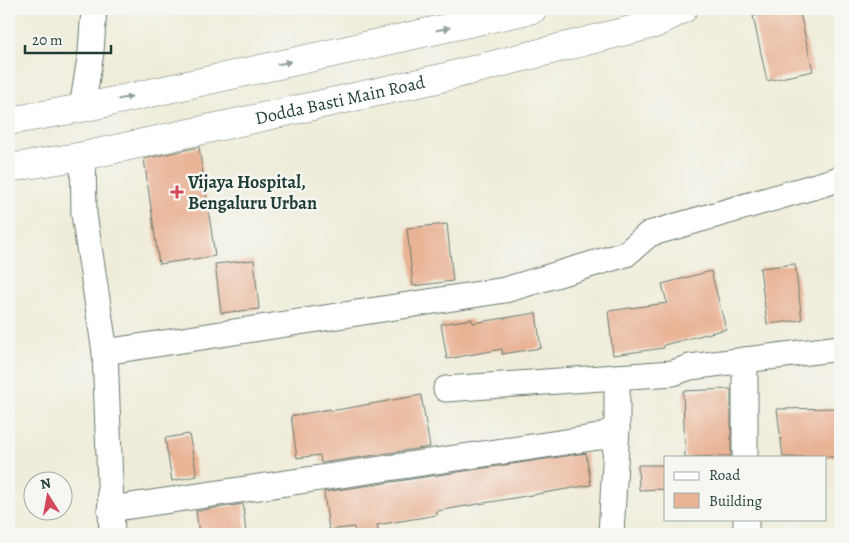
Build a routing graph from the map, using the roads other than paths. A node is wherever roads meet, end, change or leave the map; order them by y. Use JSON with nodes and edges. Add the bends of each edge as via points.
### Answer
{"nodes":[{"id":1,"x":94,"y":9,"type":"edge"},
{"id":2,"x":533,"y":9,"type":"edge"},
{"id":3,"x":683,"y":9,"type":"edge"},
{"id":4,"x":654,"y":16,"type":"edge"},
{"id":5,"x":82,"y":108,"type":"junction"},
{"id":6,"x":9,"y":121,"type":"edge"},
{"id":7,"x":83,"y":156,"type":"junction"},
{"id":8,"x":9,"y":168,"type":"edge"},
{"id":9,"x":840,"y":180,"type":"edge"},
{"id":10,"x":840,"y":348,"type":"edge"},
{"id":11,"x":106,"y":352,"type":"junction"},
{"id":12,"x":745,"y":360,"type":"junction"},
{"id":13,"x":617,"y":377,"type":"junction"},
{"id":14,"x":446,"y":390,"type":"dead end"},
{"id":15,"x":617,"y":428,"type":"junction"},
{"id":16,"x":745,"y":456,"type":"edge"},
{"id":17,"x":110,"y":509,"type":"junction"},
{"id":18,"x":746,"y":520,"type":"edge"},
{"id":19,"x":112,"y":534,"type":"edge"},
{"id":20,"x":611,"y":534,"type":"edge"},
{"id":21,"x":746,"y":534,"type":"edge"}],
"edges":[{"from":1,"to":5,"type":"street"},
{"from":5,"to":2,"type":"street","one_way":true},
{"from":3,"to":4,"type":"street","name":"Dodda Basti Main Road"},
{"from":4,"to":7,"type":"street","name":"Dodda Basti Main Road","via":[[437,79]]},
{"from":5,"to":6,"type":"street"},
{"from":7,"to":8,"type":"street","name":"Dodda Basti Main Road"},
{"from":7,"to":11,"type":"street","via":[[84,214]]},
{"from":9,"to":11,"type":"street","via":[[649,234],[626,254],[505,290]]},
{"from":10,"to":12,"type":"street"},
{"from":11,"to":17,"type":"street"},
{"from":12,"to":13,"type":"street","via":[[690,367],[674,373]]},
{"from":12,"to":16,"type":"street"},
{"from":13,"to":14,"type":"street"},
{"from":13,"to":15,"type":"street"},
{"from":15,"to":17,"type":"street","via":[[599,436]]},
{"from":15,"to":20,"type":"street"},
{"from":17,"to":19,"type":"street"},
{"from":18,"to":21,"type":"street"}]}
